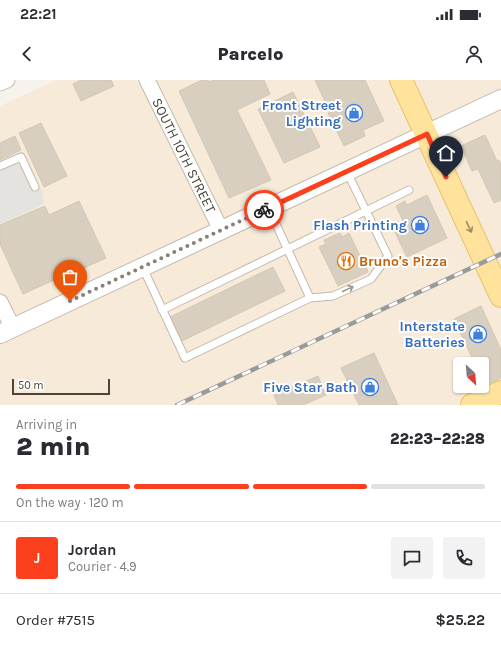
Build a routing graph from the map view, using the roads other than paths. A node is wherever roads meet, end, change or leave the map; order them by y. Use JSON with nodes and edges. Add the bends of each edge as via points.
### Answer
{"nodes":[{"id":1,"x":7,"y":80,"type":"edge"},
{"id":2,"x":147,"y":80,"type":"edge"},
{"id":3,"x":402,"y":80,"type":"edge"},
{"id":4,"x":0,"y":83,"type":"edge"},
{"id":5,"x":501,"y":99,"type":"edge"},
{"id":6,"x":427,"y":134,"type":"junction"},
{"id":7,"x":0,"y":166,"type":"edge"},
{"id":8,"x":347,"y":171,"type":"junction"},
{"id":9,"x":35,"y":187,"type":"dead end"},
{"id":10,"x":409,"y":190,"type":"dead end"},
{"id":11,"x":268,"y":208,"type":"junction"},
{"id":12,"x":366,"y":211,"type":"junction"},
{"id":13,"x":222,"y":230,"type":"junction"},
{"id":14,"x":287,"y":249,"type":"junction"},
{"id":15,"x":142,"y":267,"type":"junction"},
{"id":16,"x":501,"y":296,"type":"edge"},
{"id":17,"x":310,"y":298,"type":"junction"},
{"id":18,"x":0,"y":302,"type":"edge"},
{"id":19,"x":162,"y":310,"type":"junction"},
{"id":20,"x":6,"y":331,"type":"edge"},
{"id":21,"x":501,"y":392,"type":"edge"},
{"id":22,"x":472,"y":405,"type":"edge"}],
"edges":[{"from":1,"to":4,"type":"street"},
{"from":2,"to":13,"type":"street","name":"SOUTH 10TH STREET"},
{"from":3,"to":6,"type":"main road"},
{"from":5,"to":6,"type":"street"},
{"from":6,"to":8,"type":"street"},
{"from":6,"to":16,"type":"main road","one_way":true},
{"from":7,"to":9,"type":"lane","via":[[21,157]]},
{"from":8,"to":11,"type":"street"},
{"from":8,"to":12,"type":"lane"},
{"from":10,"to":12,"type":"lane"},
{"from":11,"to":13,"type":"street"},
{"from":11,"to":14,"type":"lane"},
{"from":12,"to":14,"type":"lane"},
{"from":17,"to":12,"type":"lane","one_way":true,"via":[[333,296],[371,279],[388,256]]},
{"from":13,"to":15,"type":"street"},
{"from":14,"to":17,"type":"lane"},
{"from":14,"to":19,"type":"lane"},
{"from":15,"to":19,"type":"lane"},
{"from":15,"to":20,"type":"street"},
{"from":17,"to":19,"type":"lane","via":[[185,358]]},
{"from":18,"to":20,"type":"street"},
{"from":21,"to":22,"type":"main road"}]}
